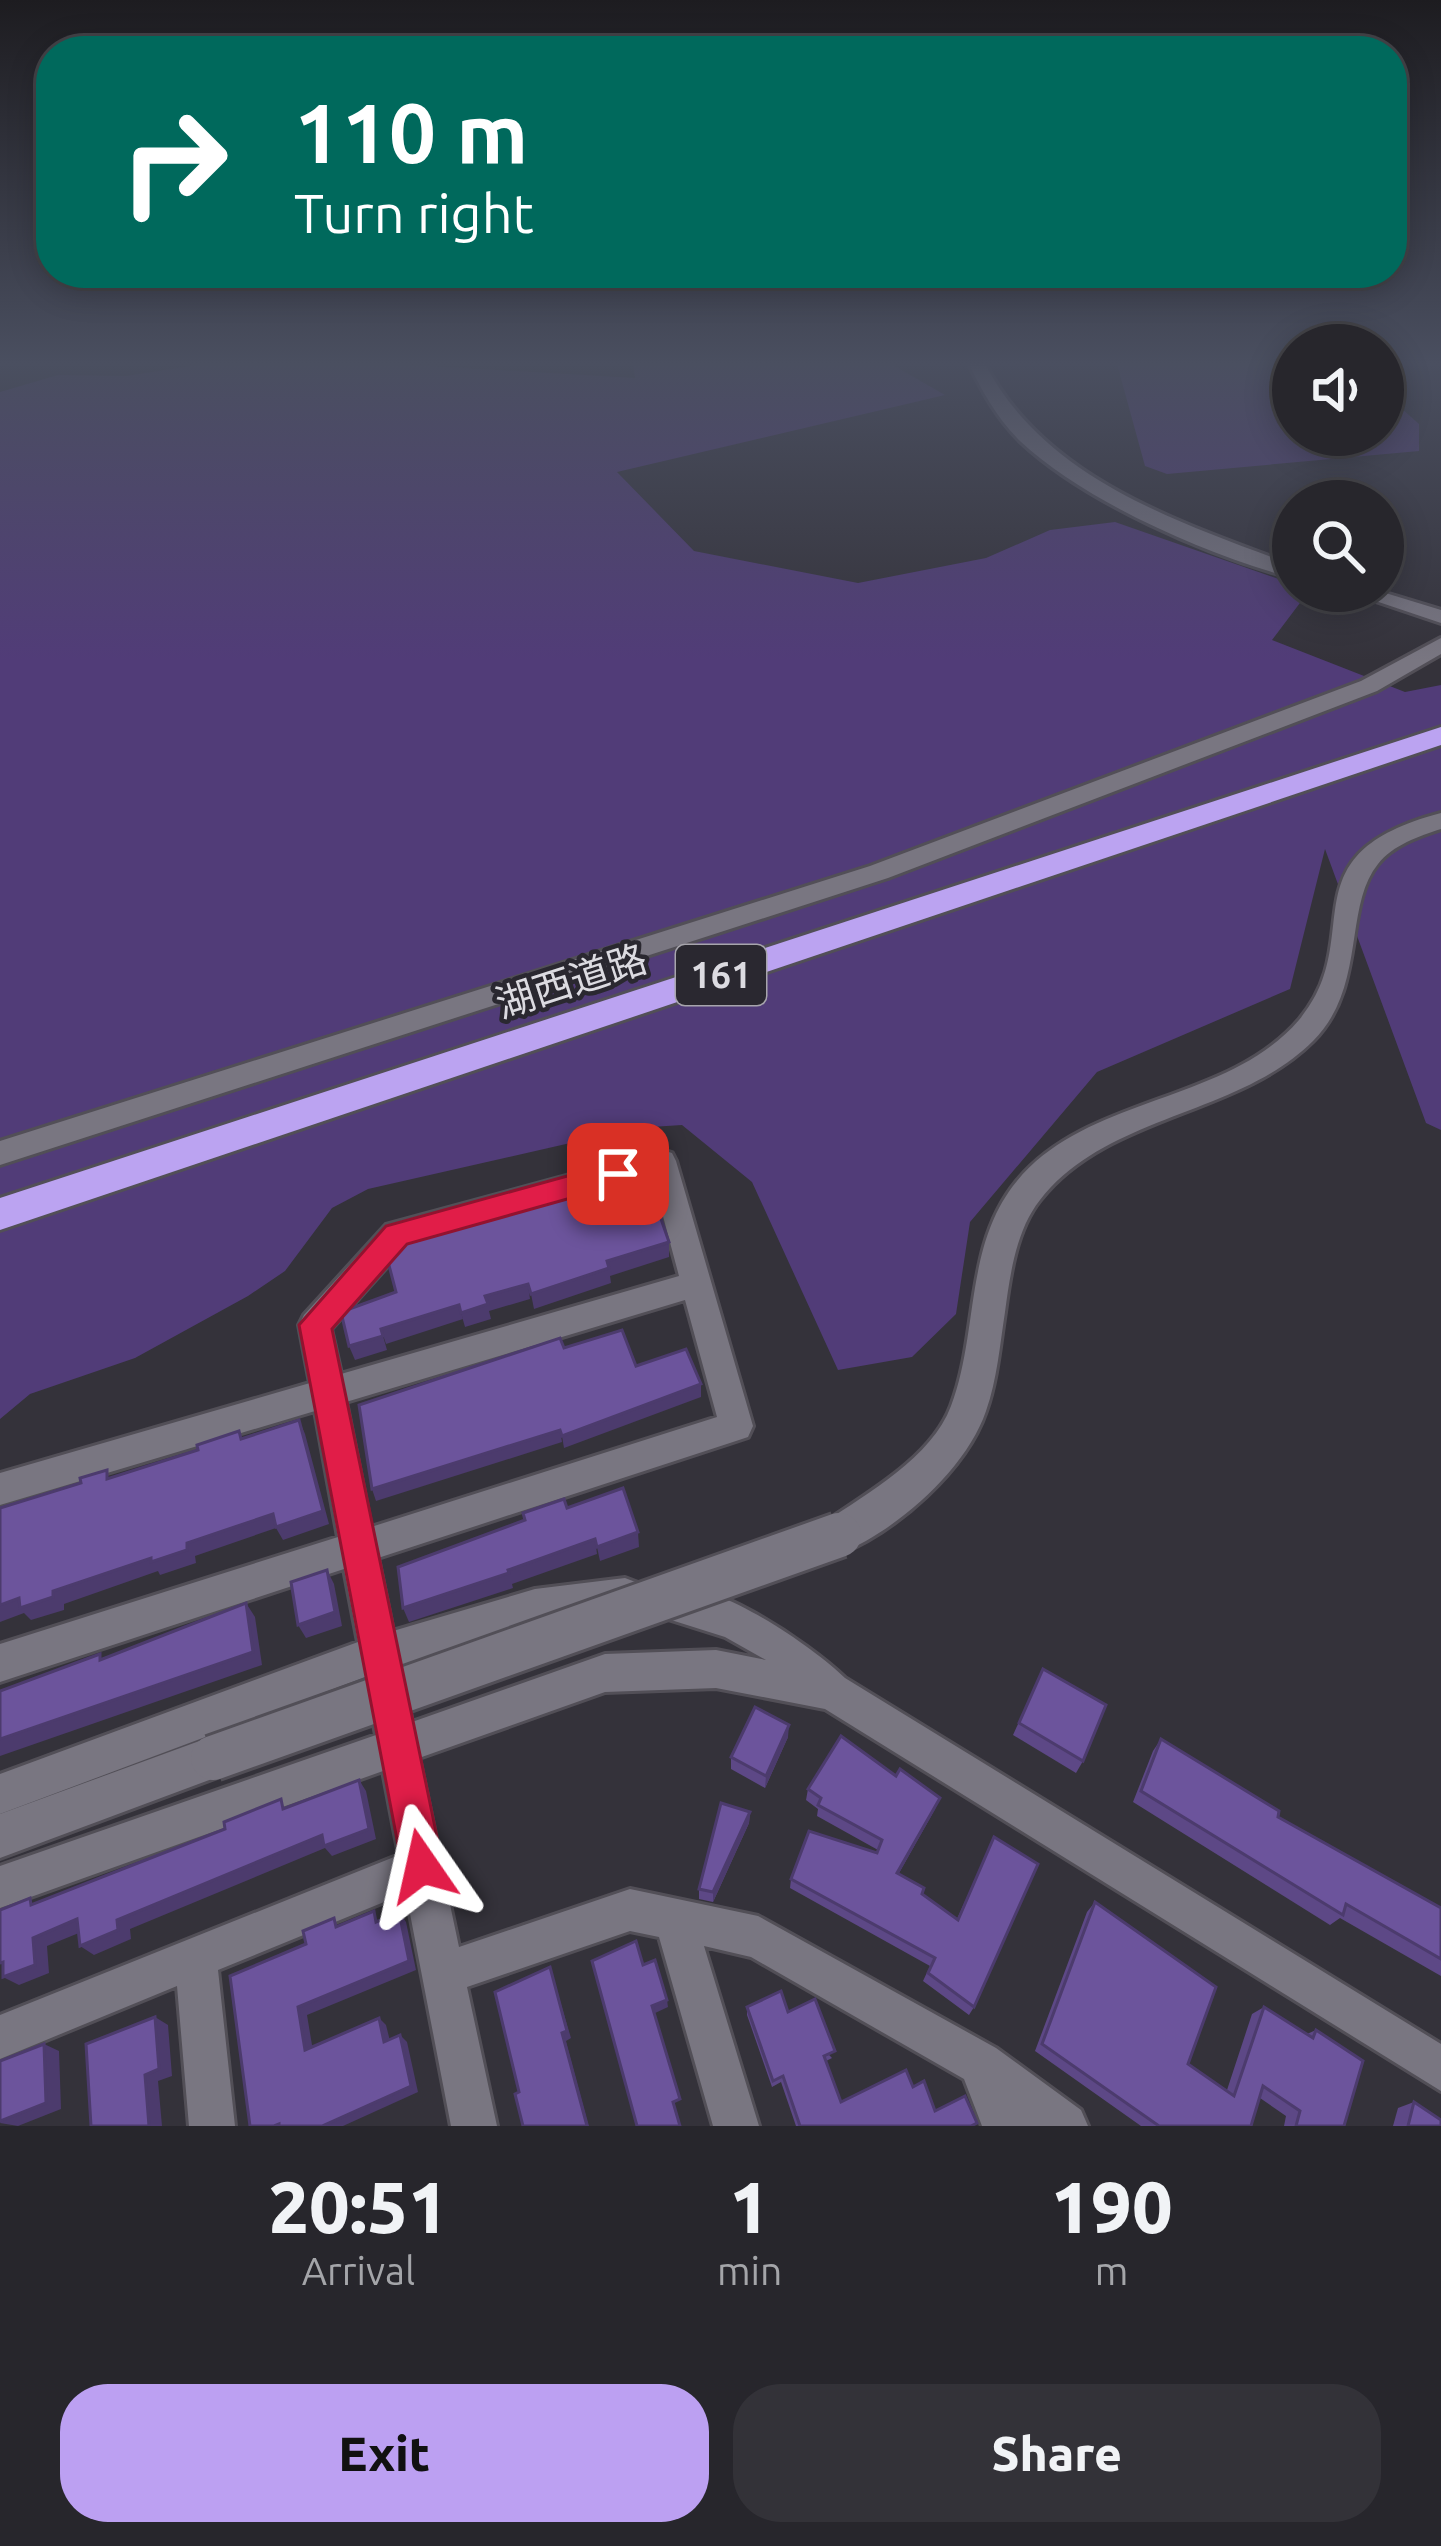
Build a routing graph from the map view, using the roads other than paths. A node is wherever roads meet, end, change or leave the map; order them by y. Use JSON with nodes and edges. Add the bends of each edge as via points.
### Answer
{"nodes":[{"id":1,"x":1060,"y":463,"type":"edge"},
{"id":2,"x":1272,"y":564,"type":"edge"},
{"id":3,"x":1404,"y":605,"type":"edge"},
{"id":4,"x":1441,"y":616,"type":"edge"},
{"id":5,"x":1441,"y":645,"type":"edge"},
{"id":6,"x":1441,"y":718,"type":"edge"},
{"id":7,"x":1441,"y":736,"type":"edge"},
{"id":8,"x":1441,"y":821,"type":"edge"},
{"id":9,"x":0,"y":1153,"type":"edge"},
{"id":10,"x":0,"y":1190,"type":"edge"},
{"id":11,"x":0,"y":1214,"type":"edge"},
{"id":12,"x":697,"y":1284,"type":"junction"},
{"id":13,"x":328,"y":1393,"type":"junction"},
{"id":14,"x":0,"y":1489,"type":"edge"},
{"id":15,"x":358,"y":1546,"type":"junction"},
{"id":16,"x":380,"y":1653,"type":"junction"},
{"id":17,"x":0,"y":1663,"type":"edge"},
{"id":18,"x":832,"y":1691,"type":"junction"},
{"id":19,"x":398,"y":1745,"type":"junction"},
{"id":20,"x":0,"y":1794,"type":"edge"},
{"id":21,"x":0,"y":1836,"type":"edge"},
{"id":22,"x":422,"y":1866,"type":"junction"},
{"id":23,"x":0,"y":1887,"type":"edge"},
{"id":24,"x":675,"y":1918,"type":"junction"},
{"id":25,"x":196,"y":1961,"type":"junction"},
{"id":26,"x":443,"y":1974,"type":"junction"},
{"id":27,"x":0,"y":2037,"type":"edge"},
{"id":28,"x":980,"y":2063,"type":"junction"},
{"id":29,"x":1441,"y":2069,"type":"edge"},
{"id":30,"x":212,"y":2126,"type":"edge"},
{"id":31,"x":473,"y":2126,"type":"edge"},
{"id":32,"x":736,"y":2126,"type":"edge"},
{"id":33,"x":1004,"y":2126,"type":"edge"},
{"id":34,"x":1065,"y":2126,"type":"edge"}],
"edges":[{"from":1,"to":2,"type":"street","via":[[1169,522]]},
{"from":3,"to":4,"type":"street"},
{"from":5,"to":9,"type":"street","via":[[1369,686],[879,872]]},
{"from":6,"to":10,"type":"highway","name":"湖西道路","number":"161"},
{"from":7,"to":11,"type":"highway","name":"湖西道路","number":"161"},
{"from":8,"to":21,"type":"street","bridge":true,"via":[[1403,832],[1359,868],[1334,986],[1291,1045],[1089,1145],[1029,1190],[998,1259],[966,1417],[880,1508],[838,1534]]},
{"from":12,"to":13,"type":"street"},
{"from":12,"to":13,"type":"street","via":[[662,1162],[397,1234],[315,1325]]},
{"from":12,"to":15,"type":"street","via":[[736,1426]]},
{"from":13,"to":14,"type":"street"},
{"from":13,"to":15,"type":"street"},
{"from":15,"to":16,"type":"street"},
{"from":15,"to":17,"type":"street"},
{"from":16,"to":18,"type":"street","via":[[536,1607],[635,1594],[720,1613],[796,1654]]},
{"from":16,"to":19,"type":"street"},
{"from":16,"to":20,"type":"street"},
{"from":18,"to":19,"type":"street","via":[[716,1669],[605,1673]]},
{"from":18,"to":29,"type":"street"},
{"from":19,"to":22,"type":"street"},
{"from":19,"to":23,"type":"street"},
{"from":22,"to":25,"type":"street"},
{"from":22,"to":26,"type":"street"},
{"from":24,"to":26,"type":"street","via":[[630,1910]]},
{"from":24,"to":28,"type":"street","via":[[758,1937]]},
{"from":24,"to":32,"type":"street"},
{"from":25,"to":27,"type":"street"},
{"from":25,"to":30,"type":"street"},
{"from":26,"to":31,"type":"street"},
{"from":28,"to":33,"type":"street"},
{"from":28,"to":34,"type":"street"}]}
